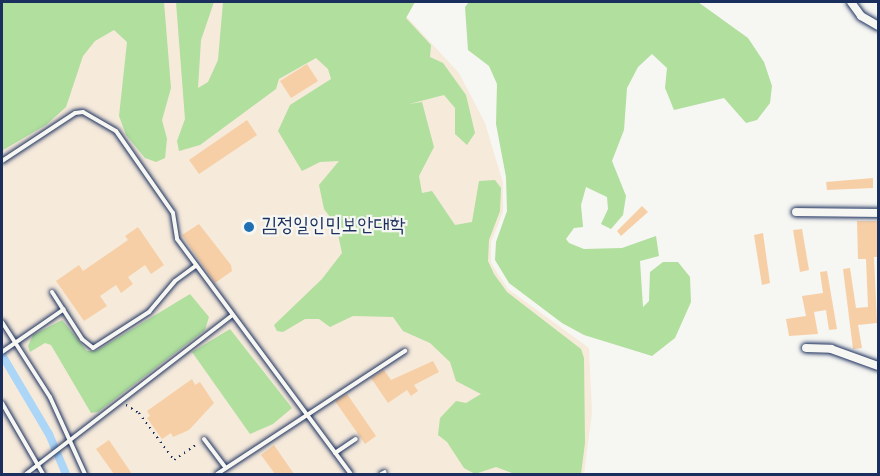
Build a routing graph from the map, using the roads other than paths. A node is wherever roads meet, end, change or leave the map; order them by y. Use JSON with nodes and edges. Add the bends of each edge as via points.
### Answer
{"nodes":[{"id":1,"x":850,"y":2,"type":"edge"},
{"id":2,"x":879,"y":26,"type":"edge"},
{"id":3,"x":2,"y":161,"type":"edge"},
{"id":4,"x":796,"y":212,"type":"dead end"},
{"id":5,"x":879,"y":213,"type":"edge"},
{"id":6,"x":196,"y":266,"type":"junction"},
{"id":7,"x":52,"y":292,"type":"dead end"},
{"id":8,"x":63,"y":309,"type":"junction"},
{"id":9,"x":231,"y":316,"type":"junction"},
{"id":10,"x":2,"y":322,"type":"edge"},
{"id":11,"x":16,"y":342,"type":"junction"},
{"id":12,"x":806,"y":348,"type":"dead end"},
{"id":13,"x":405,"y":351,"type":"dead end"},
{"id":14,"x":2,"y":352,"type":"edge"},
{"id":15,"x":879,"y":366,"type":"edge"},
{"id":16,"x":2,"y":403,"type":"edge"},
{"id":17,"x":306,"y":412,"type":"junction"},
{"id":18,"x":204,"y":439,"type":"road end"},
{"id":19,"x":356,"y":439,"type":"dead end"},
{"id":20,"x":73,"y":440,"type":"junction"},
{"id":21,"x":335,"y":453,"type":"junction"},
{"id":22,"x":39,"y":464,"type":"junction"},
{"id":23,"x":226,"y":468,"type":"junction"},
{"id":24,"x":26,"y":474,"type":"edge"},
{"id":25,"x":43,"y":474,"type":"edge"},
{"id":26,"x":85,"y":474,"type":"edge"},
{"id":27,"x":217,"y":474,"type":"edge"},
{"id":28,"x":351,"y":474,"type":"edge"}],
"edges":[{"from":1,"to":2,"type":"street","via":[[861,16]]},
{"from":3,"to":6,"type":"lane","via":[[75,112],[107,123],[173,213],[177,239]]},
{"from":4,"to":5,"type":"street"},
{"from":6,"to":8,"type":"lane","via":[[175,282],[149,312],[93,348],[82,339]]},
{"from":6,"to":9,"type":"lane"},
{"from":7,"to":8,"type":"lane"},
{"from":8,"to":11,"type":"lane"},
{"from":9,"to":17,"type":"lane"},
{"from":9,"to":20,"type":"lane"},
{"from":10,"to":11,"type":"lane"},
{"from":11,"to":14,"type":"lane"},
{"from":11,"to":20,"type":"lane"},
{"from":12,"to":15,"type":"street","via":[[831,349]]},
{"from":13,"to":17,"type":"lane"},
{"from":16,"to":22,"type":"lane"},
{"from":17,"to":21,"type":"lane"},
{"from":17,"to":23,"type":"lane"},
{"from":18,"to":23,"type":"lane"},
{"from":19,"to":21,"type":"lane"},
{"from":20,"to":22,"type":"lane"},
{"from":20,"to":26,"type":"lane"},
{"from":21,"to":28,"type":"lane"},
{"from":22,"to":24,"type":"lane"},
{"from":22,"to":25,"type":"lane"},
{"from":23,"to":27,"type":"lane"}]}
